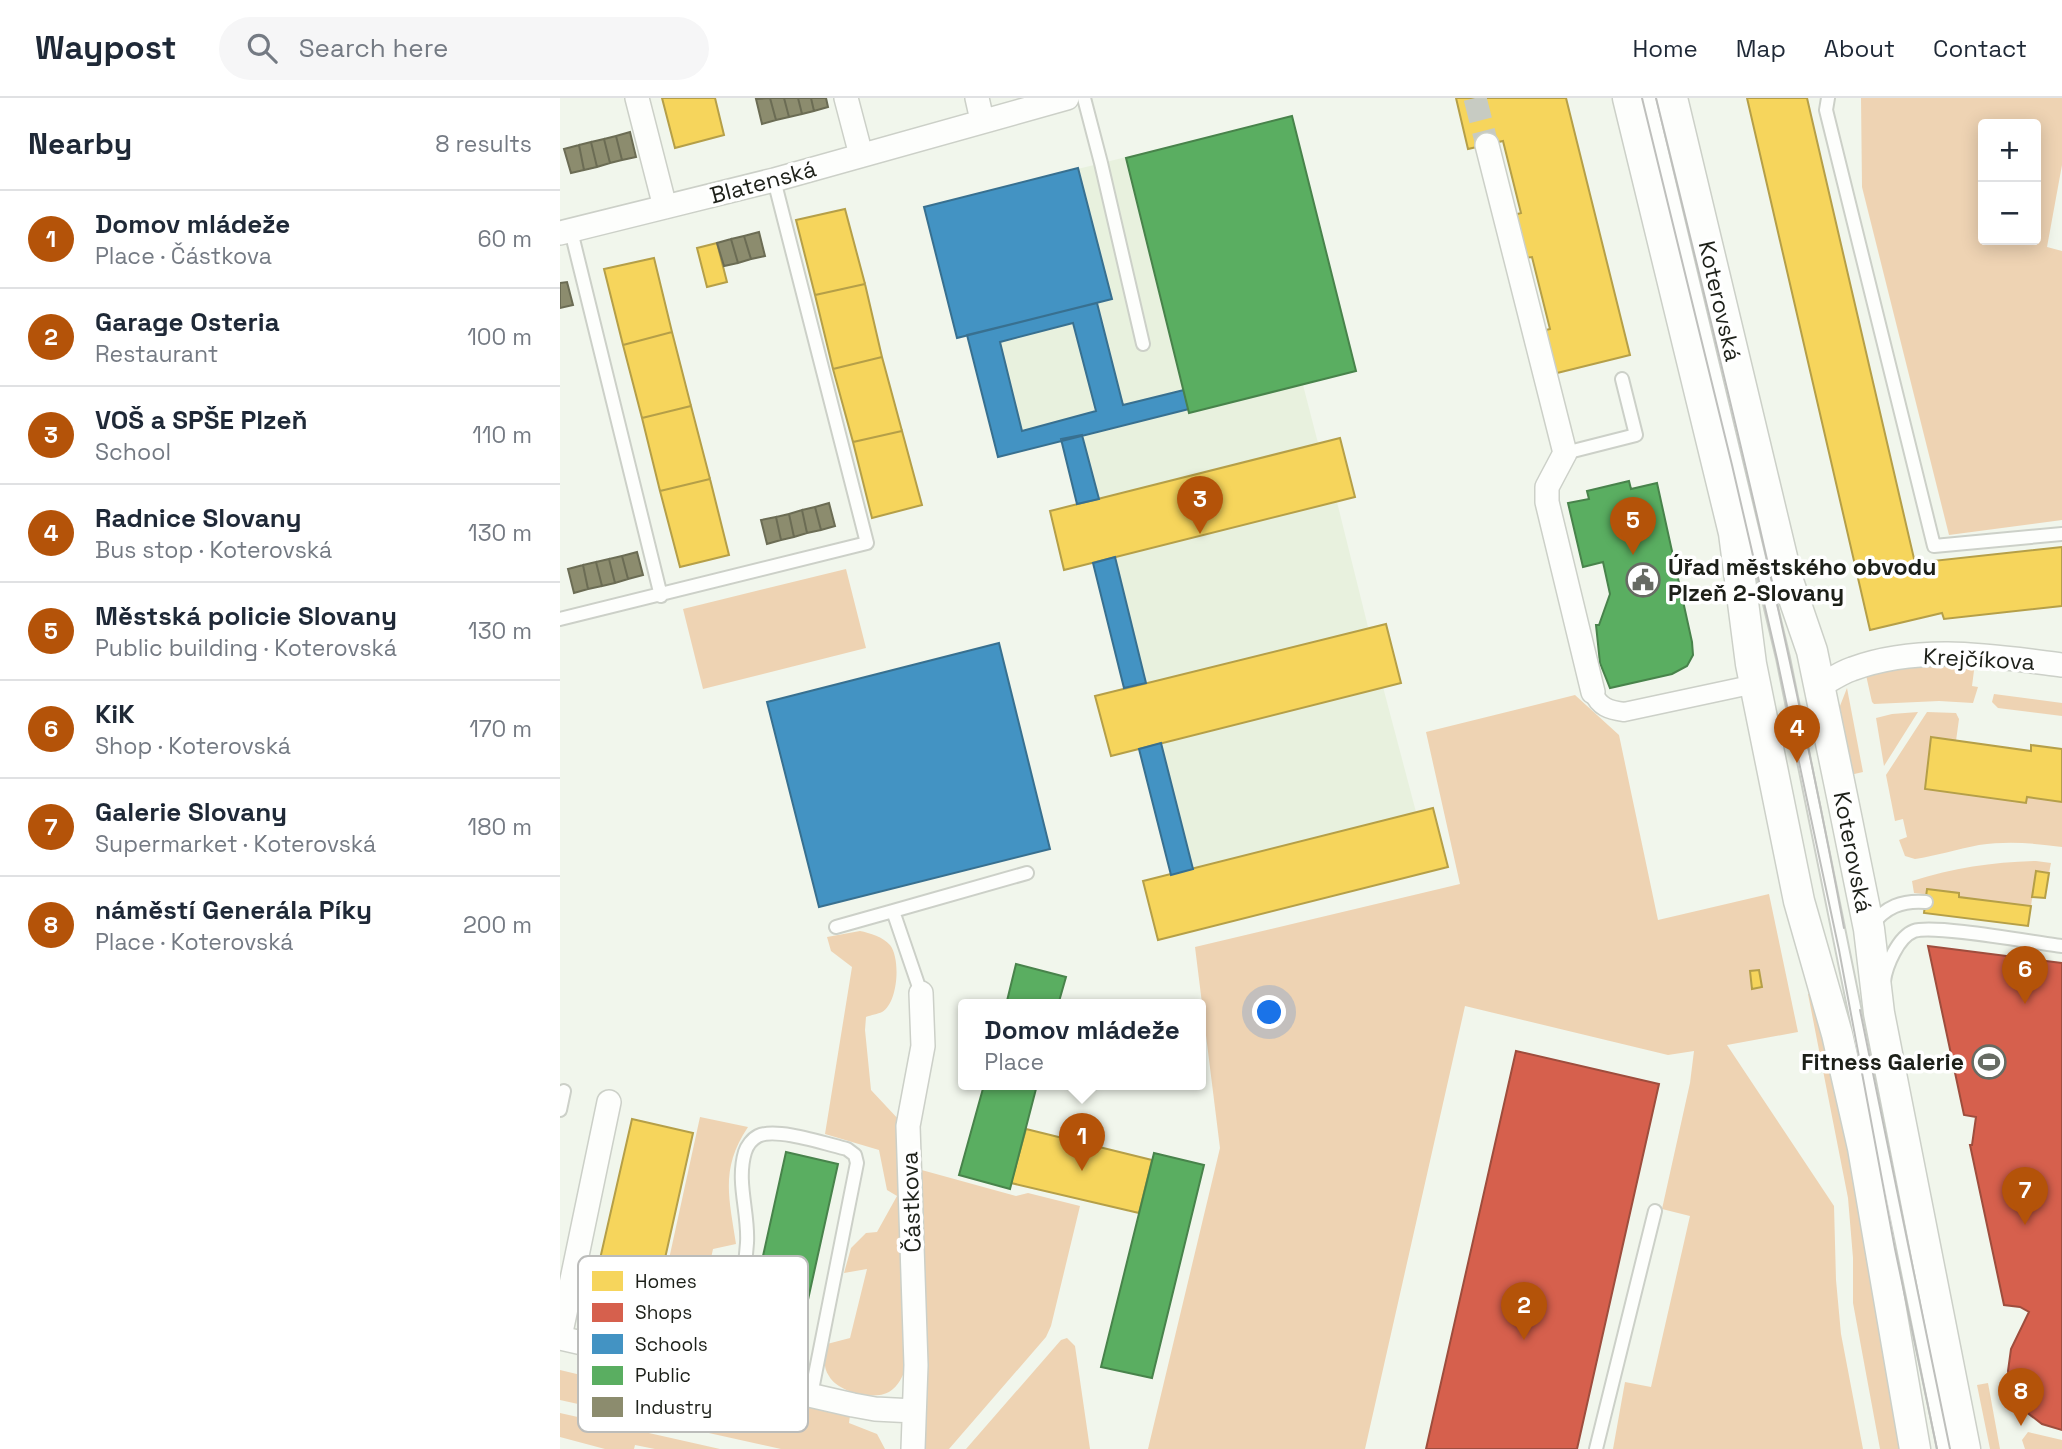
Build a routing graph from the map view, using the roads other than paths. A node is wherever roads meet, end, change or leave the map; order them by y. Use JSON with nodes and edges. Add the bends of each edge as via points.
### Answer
{"nodes":[{"id":1,"x":637,"y":98,"type":"edge"},
{"id":2,"x":846,"y":98,"type":"edge"},
{"id":3,"x":1067,"y":98,"type":"edge"},
{"id":4,"x":1084,"y":98,"type":"edge"},
{"id":5,"x":1628,"y":98,"type":"edge"},
{"id":6,"x":1649,"y":98,"type":"edge"},
{"id":7,"x":1672,"y":98,"type":"edge"},
{"id":8,"x":1828,"y":98,"type":"edge"},
{"id":9,"x":979,"y":109,"type":"edge"},
{"id":10,"x":1486,"y":145,"type":"tunnel mouth"},
{"id":11,"x":861,"y":155,"type":"junction"},
{"id":12,"x":774,"y":180,"type":"junction"},
{"id":13,"x":665,"y":207,"type":"junction"},
{"id":14,"x":565,"y":232,"type":"edge"},
{"id":15,"x":1143,"y":344,"type":"dead end"},
{"id":16,"x":1622,"y":379,"type":"dead end"},
{"id":17,"x":1565,"y":453,"type":"junction"},
{"id":18,"x":2062,"y":534,"type":"edge"},
{"id":19,"x":662,"y":596,"type":"junction"},
{"id":20,"x":560,"y":619,"type":"edge"},
{"id":21,"x":2062,"y":665,"type":"edge"},
{"id":22,"x":1755,"y":684,"type":"junction"},
{"id":23,"x":1818,"y":687,"type":"junction"},
{"id":24,"x":1592,"y":692,"type":"joint"},
{"id":25,"x":1027,"y":873,"type":"dead end"},
{"id":26,"x":1926,"y":902,"type":"dead end"},
{"id":27,"x":893,"y":911,"type":"junction"},
{"id":28,"x":836,"y":927,"type":"dead end"},
{"id":29,"x":1869,"y":929,"type":"junction"},
{"id":30,"x":2062,"y":946,"type":"edge"},
{"id":31,"x":921,"y":993,"type":"joint"},
{"id":32,"x":1879,"y":1013,"type":"junction"},
{"id":33,"x":564,"y":1091,"type":"dead end"},
{"id":34,"x":609,"y":1102,"type":"dead end"},
{"id":35,"x":560,"y":1110,"type":"edge"},
{"id":36,"x":1655,"y":1211,"type":"dead end"},
{"id":37,"x":745,"y":1256,"type":"edge"},
{"id":38,"x":560,"y":1338,"type":"edge"},
{"id":39,"x":578,"y":1342,"type":"edge"},
{"id":40,"x":808,"y":1394,"type":"edge"},
{"id":41,"x":811,"y":1395,"type":"junction"},
{"id":42,"x":914,"y":1411,"type":"junction"},
{"id":43,"x":913,"y":1449,"type":"edge"},
{"id":44,"x":1596,"y":1449,"type":"edge"},
{"id":45,"x":1915,"y":1449,"type":"edge"},
{"id":46,"x":1944,"y":1449,"type":"edge"},
{"id":47,"x":1965,"y":1449,"type":"edge"}],
"edges":[{"from":1,"to":13,"type":"street"},
{"from":2,"to":11,"type":"street"},
{"from":3,"to":9,"type":"street","name":"Blatenská"},
{"from":4,"to":15,"type":"lane"},
{"from":5,"to":22,"type":"street","name":"Koterovská","via":[[1734,533]]},
{"from":6,"to":46,"type":"lane","name":"Koterovská","via":[[1783,658]]},
{"from":7,"to":23,"type":"street","name":"Koterovská","via":[[1787,578],[1812,651]]},
{"from":8,"to":18,"type":"lane","via":[[1826,110],[1934,545]]},
{"from":9,"to":11,"type":"street","name":"Blatenská"},
{"from":10,"to":17,"type":"street"},
{"from":11,"to":12,"type":"street","name":"Blatenská"},
{"from":12,"to":13,"type":"street","name":"Blatenská"},
{"from":12,"to":19,"type":"lane","via":[[867,543]]},
{"from":13,"to":14,"type":"street","name":"Blatenská"},
{"from":14,"to":19,"type":"lane"},
{"from":16,"to":17,"type":"lane","via":[[1636,435]]},
{"from":17,"to":24,"type":"street","via":[[1547,487],[1547,502]]},
{"from":19,"to":20,"type":"lane"},
{"from":21,"to":23,"type":"street","name":"Krejčíkova","via":[[1930,653],[1849,670]]},
{"from":22,"to":24,"type":"street","via":[[1624,712],[1608,710]]},
{"from":22,"to":45,"type":"street","name":"Koterovská","via":[[1799,901],[1863,1148]]},
{"from":23,"to":29,"type":"street","name":"Koterovská"},
{"from":25,"to":27,"type":"lane"},
{"from":26,"to":29,"type":"lane","via":[[1895,905]]},
{"from":27,"to":28,"type":"lane"},
{"from":27,"to":31,"type":"lane"},
{"from":29,"to":32,"type":"street","name":"Koterovská"},
{"from":30,"to":32,"type":"lane","via":[[1913,931],[1903,939],[1886,970]]},
{"from":31,"to":42,"type":"street","name":"Částkova","via":[[923,1046],[908,1126]]},
{"from":32,"to":47,"type":"street","name":"Koterovská"},
{"from":33,"to":35,"type":"lane"},
{"from":34,"to":38,"type":"street"},
{"from":36,"to":44,"type":"lane"},
{"from":37,"to":41,"type":"lane","via":[[742,1184],[745,1151],[751,1141],[772,1132],[847,1149],[855,1156]]},
{"from":38,"to":39,"type":"street"},
{"from":40,"to":41,"type":"street"},
{"from":41,"to":42,"type":"street","via":[[875,1409]]},
{"from":42,"to":43,"type":"street","name":"Částkova"}]}
